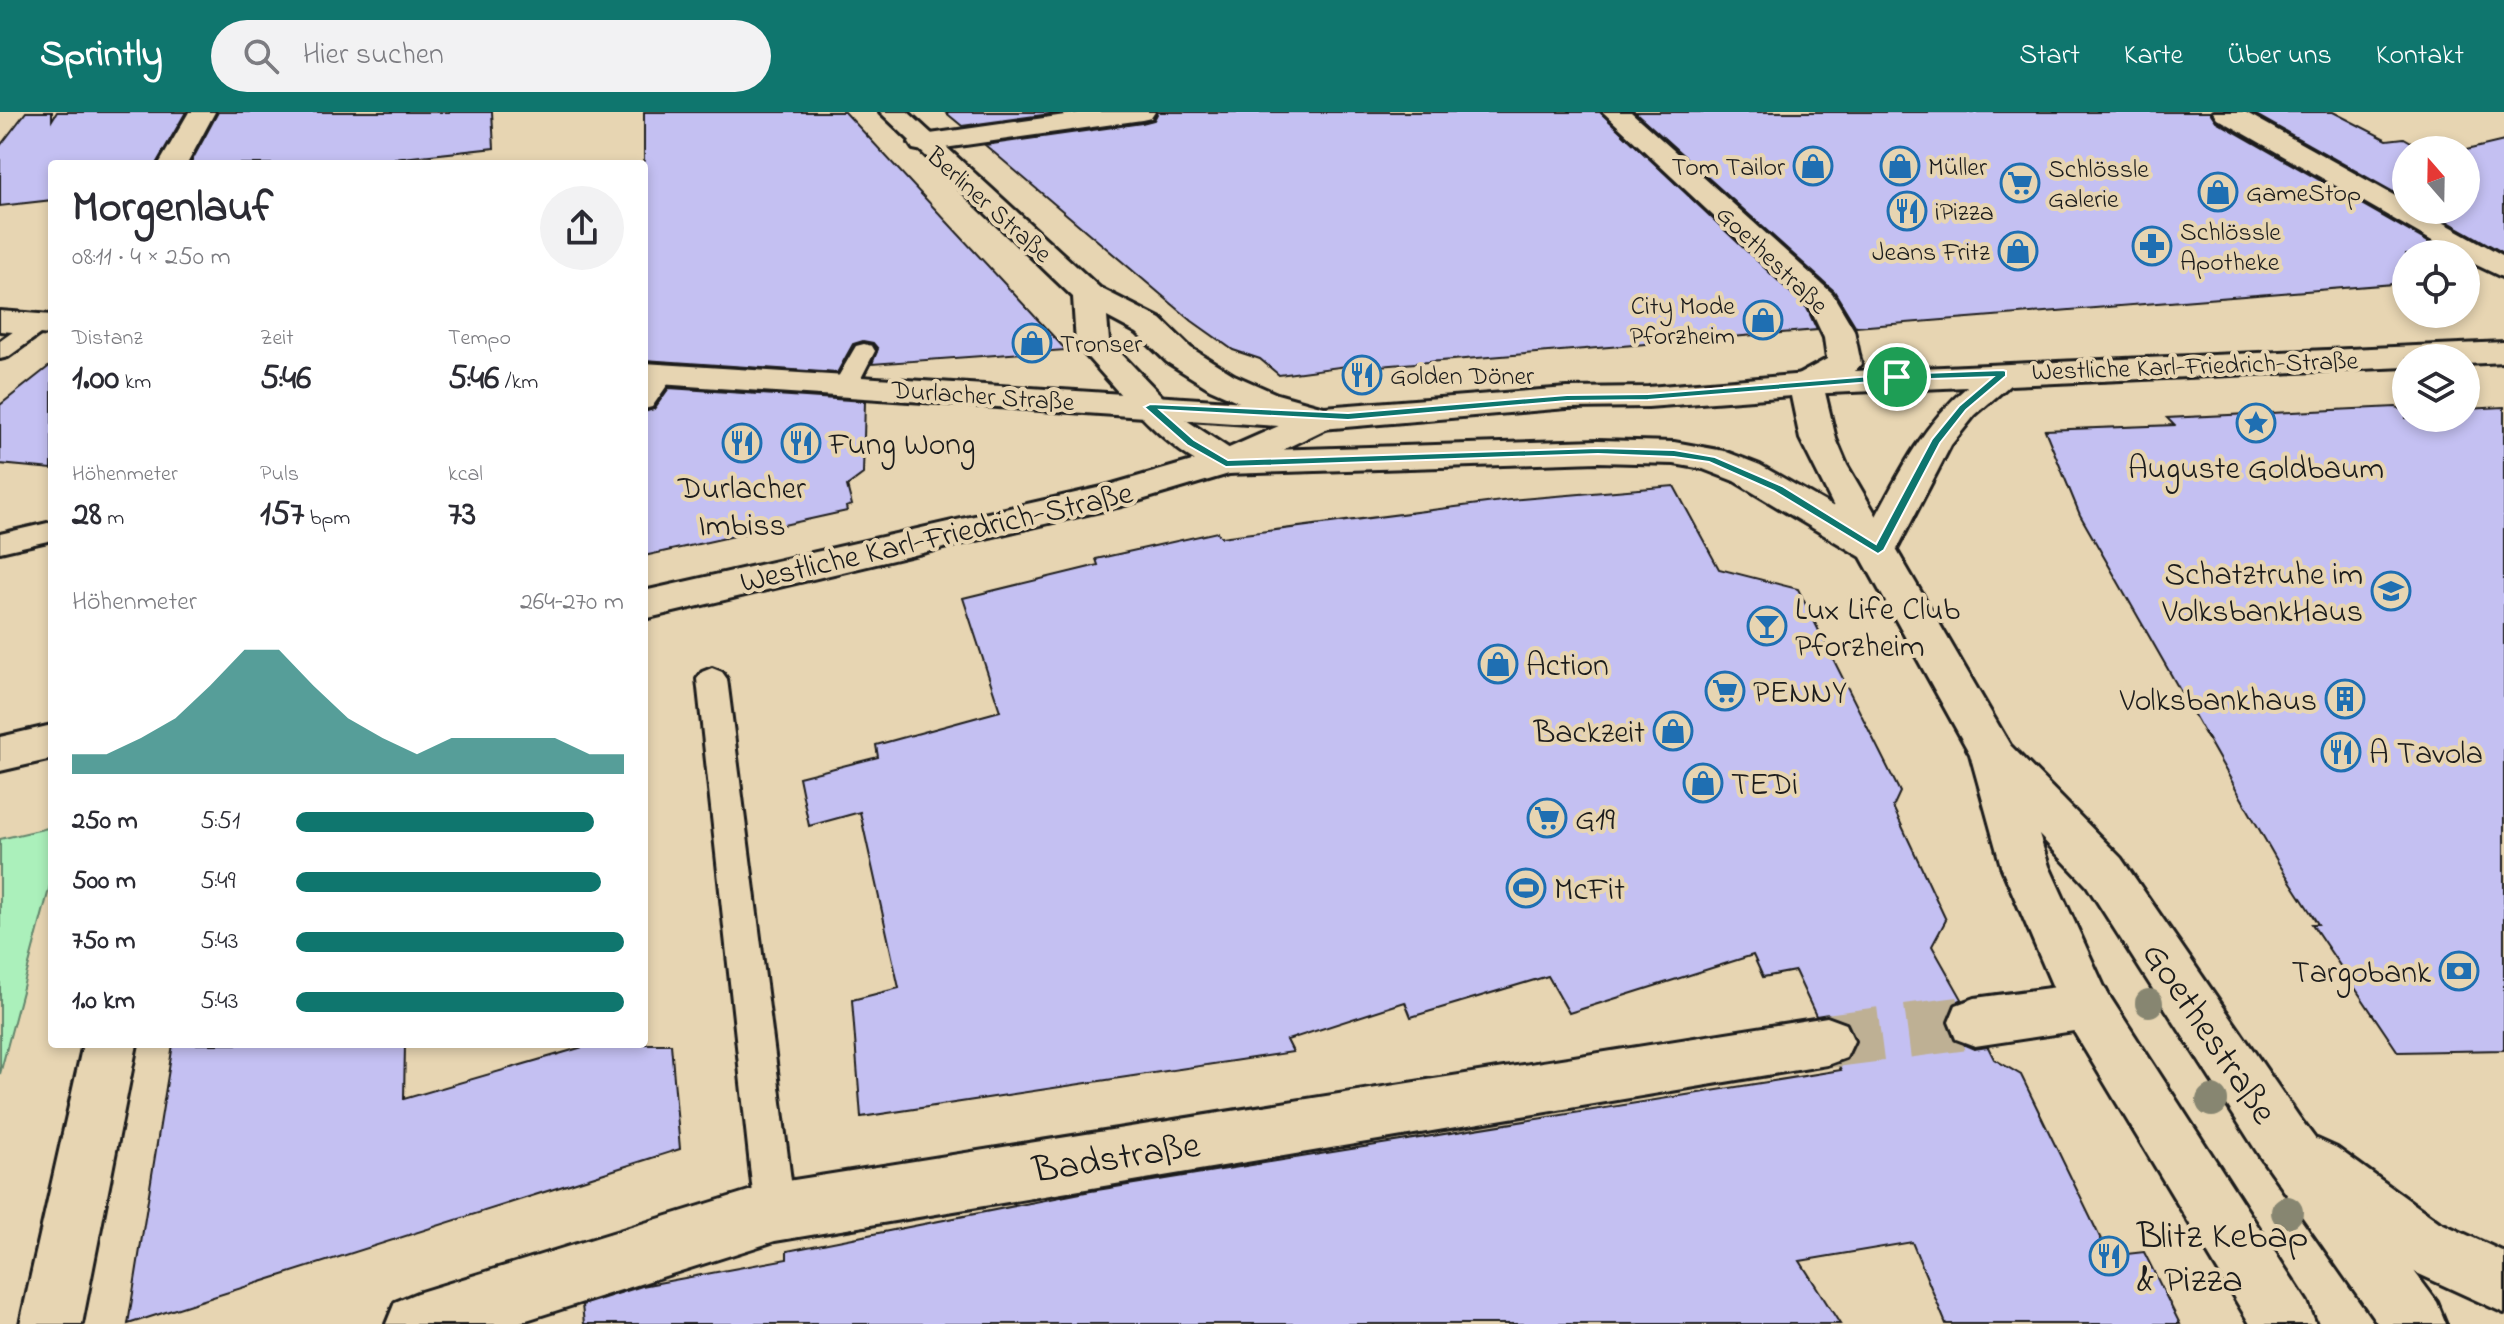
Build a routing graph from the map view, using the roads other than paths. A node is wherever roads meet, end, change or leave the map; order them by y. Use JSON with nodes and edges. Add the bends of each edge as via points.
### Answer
{"nodes":[{"id":1,"x":202,"y":112,"type":"edge"},
{"id":2,"x":893,"y":112,"type":"edge"},
{"id":3,"x":1142,"y":112,"type":"edge"},
{"id":4,"x":1616,"y":112,"type":"edge"},
{"id":5,"x":2226,"y":112,"type":"edge"},
{"id":6,"x":923,"y":143,"type":"junction"},
{"id":7,"x":175,"y":160,"type":"edge"},
{"id":8,"x":2504,"y":269,"type":"edge"},
{"id":9,"x":1089,"y":295,"type":"junction"},
{"id":10,"x":0,"y":321,"type":"edge"},
{"id":11,"x":46,"y":324,"type":"edge"},
{"id":12,"x":864,"y":351,"type":"dead end"},
{"id":13,"x":0,"y":352,"type":"edge"},
{"id":14,"x":2504,"y":352,"type":"edge"},
{"id":15,"x":2003,"y":373,"type":"junction"},
{"id":16,"x":650,"y":383,"type":"edge"},
{"id":17,"x":846,"y":384,"type":"junction"},
{"id":18,"x":1806,"y":384,"type":"junction"},
{"id":19,"x":1648,"y":397,"type":"junction"},
{"id":20,"x":1150,"y":407,"type":"junction"},
{"id":21,"x":1322,"y":418,"type":"junction"},
{"id":22,"x":1406,"y":458,"type":"junction"},
{"id":23,"x":1226,"y":463,"type":"junction"},
{"id":24,"x":48,"y":532,"type":"edge"},
{"id":25,"x":0,"y":543,"type":"edge"},
{"id":26,"x":1878,"y":550,"type":"junction"},
{"id":27,"x":648,"y":604,"type":"edge"},
{"id":28,"x":712,"y":679,"type":"dead end"},
{"id":29,"x":48,"y":743,"type":"edge"},
{"id":30,"x":0,"y":754,"type":"edge"},
{"id":31,"x":1992,"y":754,"type":"junction"},
{"id":32,"x":2087,"y":1006,"type":"junction"},
{"id":33,"x":1975,"y":1022,"type":"tunnel mouth"},
{"id":34,"x":1827,"y":1041,"type":"tunnel mouth"},
{"id":35,"x":109,"y":1048,"type":"edge"},
{"id":36,"x":2279,"y":1136,"type":"junction"},
{"id":37,"x":775,"y":1212,"type":"junction"},
{"id":38,"x":2504,"y":1283,"type":"edge"},
{"id":39,"x":51,"y":1324,"type":"edge"},
{"id":40,"x":417,"y":1324,"type":"edge"},
{"id":41,"x":2285,"y":1324,"type":"edge"},
{"id":42,"x":2415,"y":1324,"type":"edge"}],
"edges":[{"from":1,"to":7,"type":"main road"},
{"from":2,"to":6,"type":"main road","name":"Berliner Straße"},
{"from":3,"to":6,"type":"main road"},
{"from":4,"to":18,"type":"main road","name":"Goethestraße","via":[[1821,300],[1842,336],[1844,364]]},
{"from":5,"to":8,"type":"main road"},
{"from":6,"to":9,"type":"main road","name":"Berliner Straße"},
{"from":9,"to":20,"type":"main road","via":[[1093,343]]},
{"from":9,"to":21,"type":"main road","name":"Berliner Straße","via":[[1149,326],[1179,355],[1222,382]]},
{"from":10,"to":11,"type":"main road"},
{"from":11,"to":13,"type":"lane"},
{"from":12,"to":17,"type":"lane"},
{"from":14,"to":15,"type":"main road","name":"Westliche Karl-Friedrich-Straße"},
{"from":15,"to":18,"type":"main road","name":"Westliche Karl-Friedrich-Straße"},
{"from":15,"to":26,"type":"main road","via":[[1935,442]]},
{"from":16,"to":17,"type":"main road","name":"Durlacher Straße"},
{"from":17,"to":20,"type":"main road","name":"Durlacher Straße"},
{"from":18,"to":19,"type":"main road","name":"Westliche Karl-Friedrich-Straße"},
{"from":18,"to":26,"type":"main road","name":"Goethestraße","via":[[1829,465]]},
{"from":19,"to":21,"type":"main road","name":"Westliche Karl-Friedrich-Straße","via":[[1567,398]]},
{"from":19,"to":22,"type":"main road"},
{"from":20,"to":21,"type":"main road","name":"Durlacher Straße"},
{"from":20,"to":23,"type":"main road"},
{"from":21,"to":23,"type":"main road","name":"Westliche Karl-Friedrich-Straße"},
{"from":22,"to":23,"type":"main road","name":"Westliche Karl-Friedrich-Straße"},
{"from":22,"to":26,"type":"main road","via":[[1598,451],[1711,459],[1778,488]]},
{"from":23,"to":27,"type":"main road","name":"Westliche Karl-Friedrich-Straße","via":[[1065,509]]},
{"from":24,"to":25,"type":"lane"},
{"from":26,"to":31,"type":"main road","name":"Goethestraße"},
{"from":28,"to":37,"type":"lane"},
{"from":29,"to":30,"type":"main road"},
{"from":31,"to":32,"type":"main road","name":"Goethestraße","via":[[2025,866]]},
{"from":31,"to":36,"type":"main road","name":"Goethestraße","via":[[2104,872]]},
{"from":32,"to":33,"type":"main road"},
{"from":32,"to":41,"type":"main road","name":"Goethestraße"},
{"from":34,"to":37,"type":"main road","name":"Badstraße"},
{"from":35,"to":39,"type":"main road"},
{"from":36,"to":38,"type":"main road","via":[[2418,1243]]},
{"from":36,"to":42,"type":"main road","name":"Goethestraße"},
{"from":37,"to":40,"type":"main road","name":"Badstraße"}]}
